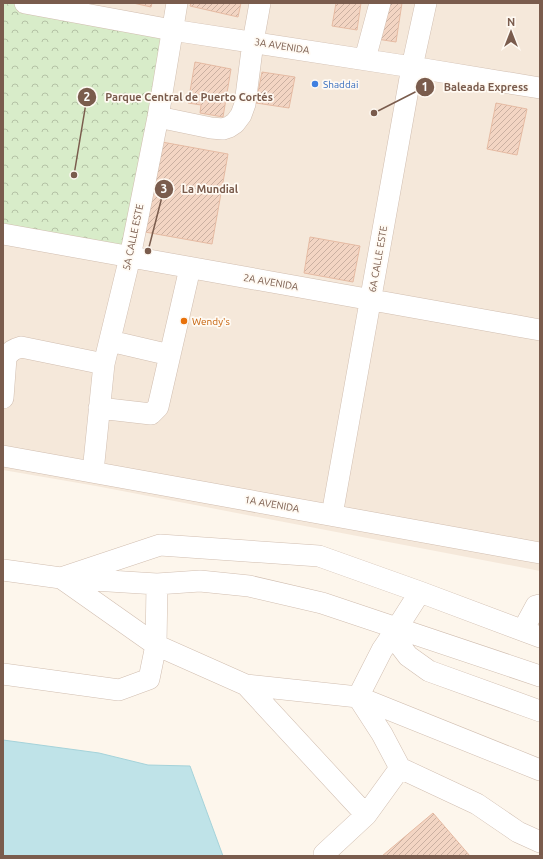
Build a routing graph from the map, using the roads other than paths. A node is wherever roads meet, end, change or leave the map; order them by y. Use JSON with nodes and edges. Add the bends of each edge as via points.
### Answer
{"nodes":[{"id":1,"x":25,"y":3,"type":"edge"},
{"id":2,"x":177,"y":3,"type":"edge"},
{"id":3,"x":260,"y":3,"type":"edge"},
{"id":4,"x":380,"y":3,"type":"edge"},
{"id":5,"x":426,"y":3,"type":"edge"},
{"id":6,"x":172,"y":30,"type":"junction"},
{"id":7,"x":253,"y":42,"type":"junction"},
{"id":8,"x":365,"y":59,"type":"junction"},
{"id":9,"x":412,"y":67,"type":"junction"},
{"id":10,"x":540,"y":88,"type":"edge"},
{"id":11,"x":158,"y":117,"type":"junction"},
{"id":12,"x":3,"y":234,"type":"edge"},
{"id":13,"x":130,"y":257,"type":"junction"},
{"id":14,"x":190,"y":268,"type":"junction"},
{"id":15,"x":371,"y":299,"type":"junction"},
{"id":16,"x":540,"y":330,"type":"edge"},
{"id":17,"x":110,"y":340,"type":"junction"},
{"id":18,"x":170,"y":355,"type":"junction"},
{"id":19,"x":104,"y":364,"type":"junction"},
{"id":20,"x":3,"y":398,"type":"edge"},
{"id":21,"x":99,"y":408,"type":"junction"},
{"id":22,"x":3,"y":456,"type":"edge"},
{"id":23,"x":93,"y":472,"type":"junction"},
{"id":24,"x":332,"y":515,"type":"junction"},
{"id":25,"x":540,"y":553,"type":"edge"},
{"id":26,"x":3,"y":570,"type":"edge"},
{"id":27,"x":61,"y":578,"type":"junction"},
{"id":28,"x":157,"y":584,"type":"junction"},
{"id":29,"x":420,"y":592,"type":"junction"},
{"id":30,"x":540,"y":605,"type":"edge"},
{"id":31,"x":395,"y":631,"type":"junction"},
{"id":32,"x":531,"y":634,"type":"edge"},
{"id":33,"x":156,"y":645,"type":"junction"},
{"id":34,"x":3,"y":674,"type":"edge"},
{"id":35,"x":540,"y":676,"type":"edge"},
{"id":36,"x":246,"y":685,"type":"junction"},
{"id":37,"x":358,"y":697,"type":"junction"},
{"id":38,"x":540,"y":711,"type":"edge"},
{"id":39,"x":400,"y":768,"type":"junction"},
{"id":40,"x":540,"y":770,"type":"edge"},
{"id":41,"x":366,"y":815,"type":"junction"},
{"id":42,"x":540,"y":842,"type":"edge"},
{"id":43,"x":324,"y":856,"type":"edge"}],
"edges":[{"from":1,"to":6,"type":"street","name":"3A AVENIDA"},
{"from":2,"to":6,"type":"street","name":"5A CALLE ESTE"},
{"from":3,"to":7,"type":"street"},
{"from":4,"to":8,"type":"street"},
{"from":5,"to":9,"type":"street","name":"6A CALLE ESTE"},
{"from":6,"to":7,"type":"street","name":"3A AVENIDA"},
{"from":6,"to":11,"type":"street","name":"5A CALLE ESTE"},
{"from":7,"to":8,"type":"street","name":"3A AVENIDA"},
{"from":7,"to":11,"type":"street","via":[[245,104],[235,123],[223,129]]},
{"from":8,"to":9,"type":"street","name":"3A AVENIDA"},
{"from":9,"to":10,"type":"street","name":"3A AVENIDA"},
{"from":9,"to":15,"type":"street","name":"6A CALLE ESTE"},
{"from":11,"to":13,"type":"street","name":"5A CALLE ESTE"},
{"from":12,"to":13,"type":"street","name":"2A AVENIDA"},
{"from":13,"to":14,"type":"street","name":"2A AVENIDA"},
{"from":13,"to":17,"type":"street","name":"5A CALLE ESTE"},
{"from":14,"to":15,"type":"street","name":"2A AVENIDA"},
{"from":14,"to":18,"type":"street"},
{"from":15,"to":16,"type":"street","name":"2A AVENIDA"},
{"from":15,"to":24,"type":"street","name":"6A CALLE ESTE"},
{"from":17,"to":18,"type":"street"},
{"from":17,"to":19,"type":"street","name":"5A CALLE ESTE"},
{"from":18,"to":21,"type":"street","via":[[158,407],[151,414]]},
{"from":19,"to":20,"type":"street","via":[[21,347],[12,350],[6,358]]},
{"from":19,"to":21,"type":"street","name":"5A CALLE ESTE"},
{"from":21,"to":23,"type":"street","name":"5A CALLE ESTE"},
{"from":22,"to":23,"type":"street","name":"1A AVENIDA"},
{"from":23,"to":24,"type":"street","name":"1A AVENIDA"},
{"from":24,"to":25,"type":"street","name":"1A AVENIDA"},
{"from":26,"to":27,"type":"street"},
{"from":27,"to":28,"type":"street"},
{"from":27,"to":29,"type":"street","via":[[160,545],[319,556]]},
{"from":27,"to":33,"type":"street"},
{"from":28,"to":31,"type":"street","via":[[200,581],[249,586],[322,603]]},
{"from":28,"to":33,"type":"street"},
{"from":29,"to":31,"type":"street"},
{"from":29,"to":32,"type":"street"},
{"from":30,"to":32,"type":"street","via":[[536,606]]},
{"from":31,"to":35,"type":"street"},
{"from":31,"to":37,"type":"street","via":[[382,650]]},
{"from":31,"to":38,"type":"street","via":[[408,656],[429,671]]},
{"from":33,"to":34,"type":"street","via":[[149,679],[119,690]]},
{"from":33,"to":36,"type":"street"},
{"from":36,"to":37,"type":"street"},
{"from":36,"to":41,"type":"street"},
{"from":37,"to":39,"type":"street"},
{"from":37,"to":40,"type":"street"},
{"from":39,"to":41,"type":"street"},
{"from":39,"to":42,"type":"street","via":[[477,804],[518,832]]},
{"from":41,"to":43,"type":"street"}]}
